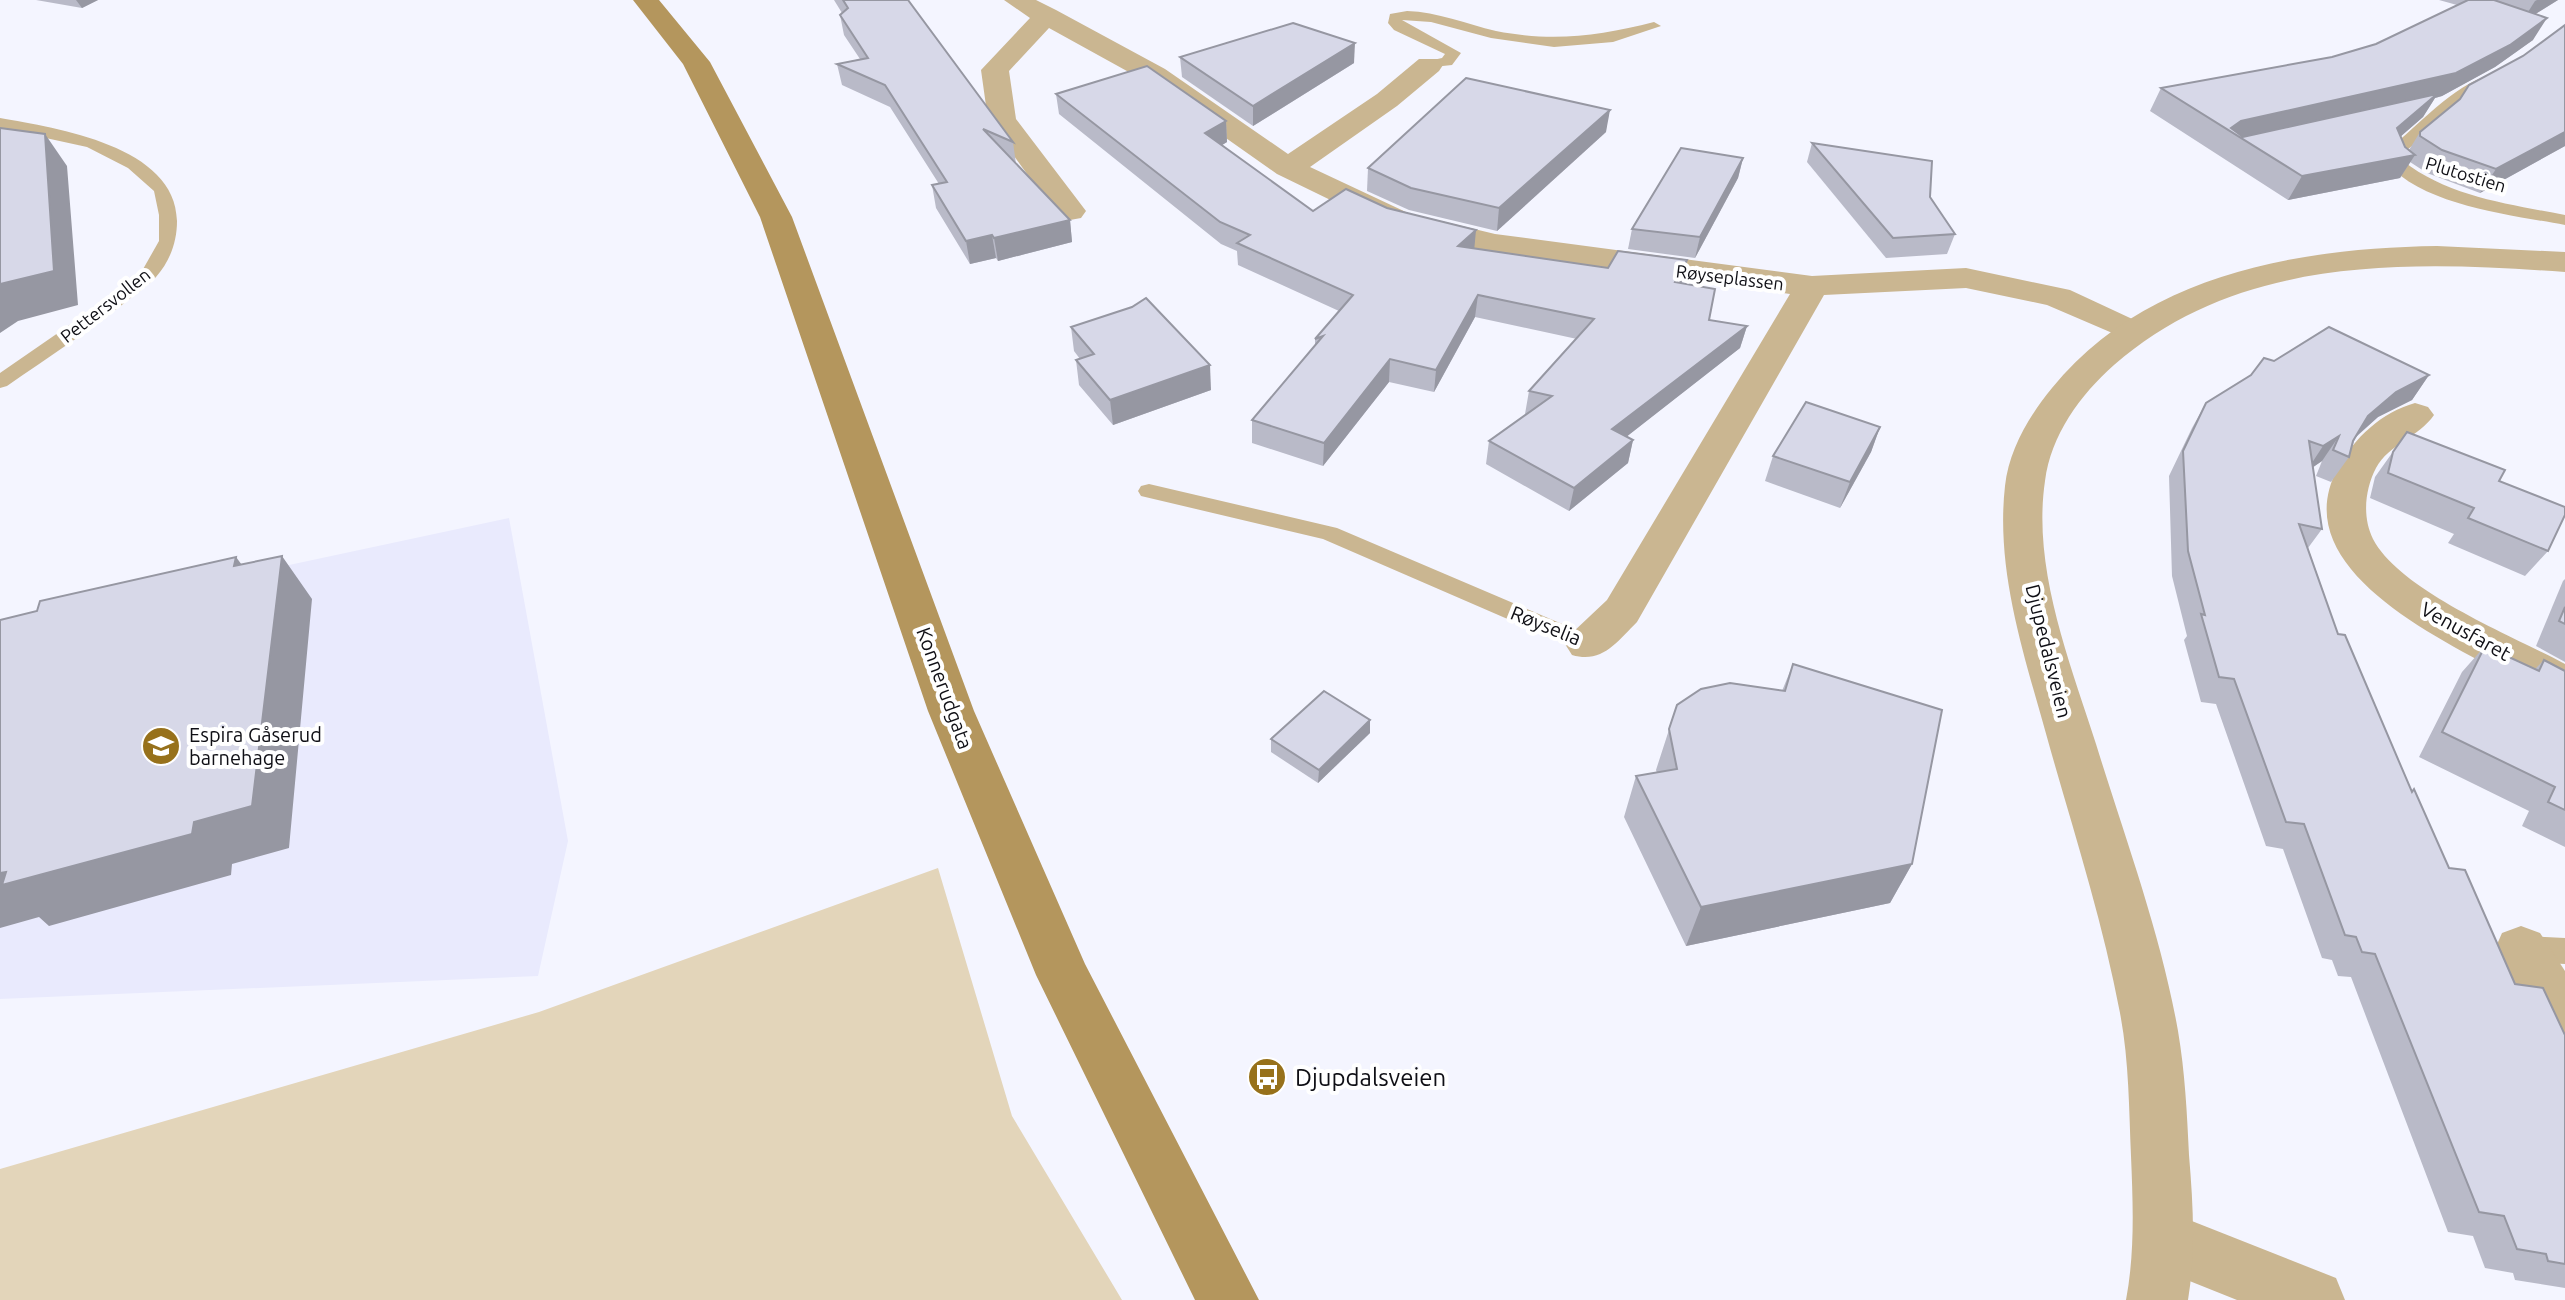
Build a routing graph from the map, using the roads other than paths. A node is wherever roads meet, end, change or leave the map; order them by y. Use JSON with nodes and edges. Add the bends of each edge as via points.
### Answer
{"nodes":[{"id":1,"x":646,"y":0,"type":"edge"},
{"id":2,"x":673,"y":0,"type":"edge"},
{"id":3,"x":1017,"y":0,"type":"edge"},
{"id":4,"x":1047,"y":15,"type":"junction"},
{"id":5,"x":1654,"y":26,"type":"dead end"},
{"id":6,"x":696,"y":62,"type":"junction"},
{"id":7,"x":1429,"y":65,"type":"joint"},
{"id":8,"x":2502,"y":73,"type":"edge"},
{"id":9,"x":2448,"y":103,"type":"junction"},
{"id":10,"x":2423,"y":109,"type":"edge"},
{"id":11,"x":0,"y":123,"type":"edge"},
{"id":12,"x":1288,"y":168,"type":"junction"},
{"id":13,"x":1070,"y":211,"type":"dead end"},
{"id":14,"x":2565,"y":220,"type":"edge"},
{"id":15,"x":2565,"y":262,"type":"edge"},
{"id":16,"x":1812,"y":286,"type":"junction"},
{"id":17,"x":2131,"y":331,"type":"junction"},
{"id":18,"x":0,"y":382,"type":"edge"},
{"id":19,"x":2415,"y":415,"type":"dead end"},
{"id":20,"x":1149,"y":491,"type":"dead end"},
{"id":21,"x":1587,"y":644,"type":"joint"},
{"id":22,"x":2565,"y":685,"type":"edge"},
{"id":23,"x":2543,"y":950,"type":"edge"},
{"id":24,"x":2565,"y":1018,"type":"edge"},
{"id":25,"x":2164,"y":1240,"type":"junction"},
{"id":26,"x":1228,"y":1300,"type":"edge"},
{"id":27,"x":2157,"y":1300,"type":"edge"},
{"id":28,"x":2314,"y":1300,"type":"edge"}],
"edges":[{"from":1,"to":6,"type":"main road","name":"Konnerudgata"},
{"from":2,"to":6,"type":"main road","name":"Konnerudgata"},
{"from":3,"to":4,"type":"street","name":"Røyseplassen"},
{"from":4,"to":12,"type":"street","name":"Røyseplassen","via":[[1155,75]]},
{"from":4,"to":13,"type":"street","via":[[995,70],[1002,120]]},
{"from":5,"to":7,"type":"lane","via":[[1619,39],[1568,43],[1395,17],[1399,27],[1454,53],[1447,62]]},
{"from":6,"to":26,"type":"main road","name":"Konnerudgata","via":[[776,217],[951,711],[1063,975]]},
{"from":7,"to":12,"type":"street"},
{"from":8,"to":9,"type":"lane","name":"Plutostien"},
{"from":9,"to":10,"type":"lane","name":"Plutostien"},
{"from":9,"to":14,"type":"lane","name":"Plutostien","via":[[2394,153],[2401,169],[2426,185],[2476,201]]},
{"from":11,"to":18,"type":"lane","name":"Pettersvollen","via":[[93,144],[134,165],[162,189],[168,241],[149,274]]},
{"from":12,"to":16,"type":"street","name":"Røyseplassen","via":[[1397,220],[1495,244]]},
{"from":15,"to":17,"type":"street","name":"Djupedalsveien","via":[[2414,255],[2324,263],[2228,285]]},
{"from":16,"to":17,"type":"street","name":"Røyseplassen","via":[[1966,278],[2058,297]]},
{"from":16,"to":21,"type":"street","name":"Røyselia","via":[[1622,611]]},
{"from":17,"to":25,"type":"street","name":"Djupedalsveien","via":[[2064,396],[2039,441],[2025,480],[2025,532],[2041,638],[2147,1014],[2157,1092]]},
{"from":19,"to":22,"type":"street","name":"Venusfaret","via":[[2388,431],[2358,461],[2345,496],[2349,536],[2385,581],[2427,612]]},
{"from":20,"to":21,"type":"lane","name":"Røyselia","via":[[1329,533]]},
{"from":23,"to":24,"type":"street"},
{"from":25,"to":27,"type":"street","name":"Djupedalsveien"},
{"from":25,"to":28,"type":"street"}]}
